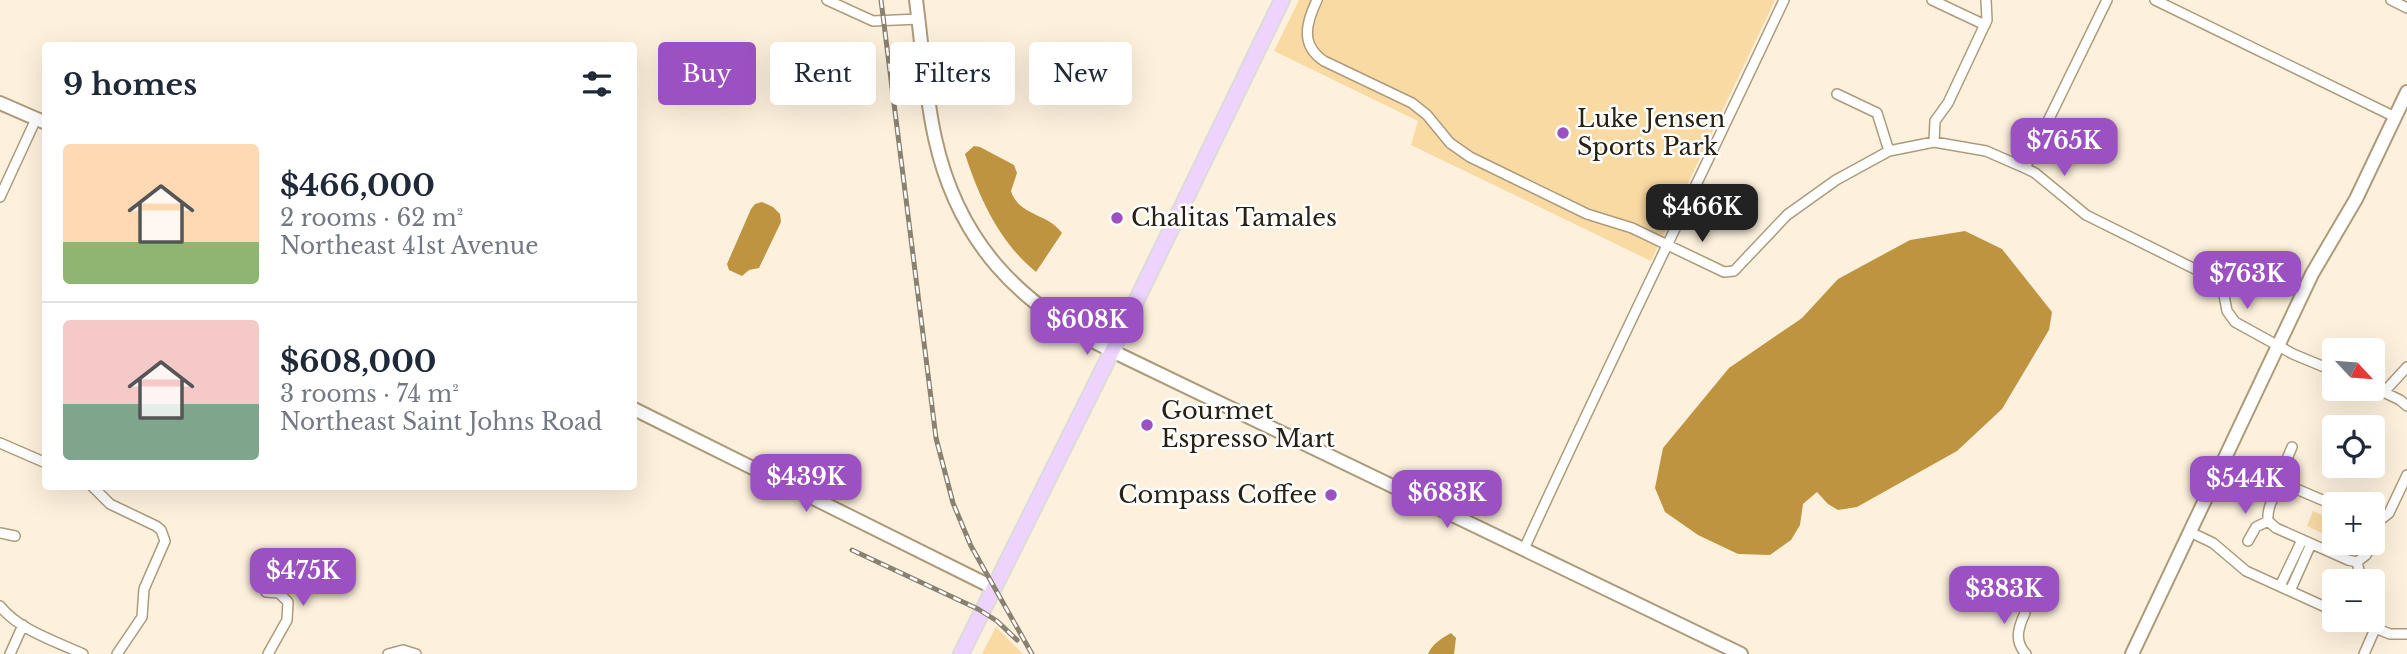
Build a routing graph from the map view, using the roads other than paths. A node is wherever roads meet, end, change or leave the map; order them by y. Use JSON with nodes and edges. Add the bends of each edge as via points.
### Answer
{"nodes":[{"id":1,"x":827,"y":0,"type":"edge"},
{"id":2,"x":916,"y":0,"type":"edge"},
{"id":3,"x":1282,"y":0,"type":"edge"},
{"id":4,"x":1317,"y":0,"type":"edge"},
{"id":5,"x":1784,"y":0,"type":"edge"},
{"id":6,"x":1932,"y":0,"type":"edge"},
{"id":7,"x":1986,"y":0,"type":"edge"},
{"id":8,"x":2107,"y":0,"type":"edge"},
{"id":9,"x":2155,"y":0,"type":"edge"},
{"id":10,"x":2392,"y":0,"type":"edge"},
{"id":11,"x":2407,"y":8,"type":"edge"},
{"id":12,"x":919,"y":19,"type":"junction"},
{"id":13,"x":1985,"y":25,"type":"junction"},
{"id":14,"x":2407,"y":92,"type":"edge"},
{"id":15,"x":1837,"y":94,"type":"dead end"},
{"id":16,"x":0,"y":103,"type":"edge"},
{"id":17,"x":2395,"y":117,"type":"junction"},
{"id":18,"x":41,"y":121,"type":"edge"},
{"id":19,"x":1934,"y":142,"type":"junction"},
{"id":20,"x":1889,"y":151,"type":"junction"},
{"id":21,"x":2025,"y":167,"type":"junction"},
{"id":22,"x":0,"y":197,"type":"edge"},
{"id":23,"x":1669,"y":245,"type":"junction"},
{"id":24,"x":2279,"y":345,"type":"junction"},
{"id":25,"x":1112,"y":351,"type":"junction"},
{"id":26,"x":2322,"y":365,"type":"edge"},
{"id":27,"x":2407,"y":367,"type":"edge"},
{"id":28,"x":2385,"y":391,"type":"edge"},
{"id":29,"x":2385,"y":393,"type":"edge"},
{"id":30,"x":2407,"y":406,"type":"edge"},
{"id":31,"x":637,"y":410,"type":"edge"},
{"id":32,"x":0,"y":443,"type":"edge"},
{"id":33,"x":2292,"y":447,"type":"dead end"},
{"id":34,"x":42,"y":461,"type":"edge"},
{"id":35,"x":2407,"y":475,"type":"edge"},
{"id":36,"x":2284,"y":487,"type":"junction"},
{"id":37,"x":96,"y":490,"type":"edge"},
{"id":38,"x":2322,"y":500,"type":"edge"},
{"id":39,"x":2385,"y":516,"type":"edge"},
{"id":40,"x":2268,"y":520,"type":"junction"},
{"id":41,"x":2190,"y":532,"type":"junction"},
{"id":42,"x":0,"y":533,"type":"edge"},
{"id":43,"x":15,"y":536,"type":"dead end"},
{"id":44,"x":2248,"y":541,"type":"dead end"},
{"id":45,"x":2307,"y":542,"type":"junction"},
{"id":46,"x":1524,"y":548,"type":"junction"},
{"id":47,"x":2365,"y":555,"type":"edge"},
{"id":48,"x":2357,"y":562,"type":"junction"},
{"id":49,"x":2359,"y":569,"type":"edge"},
{"id":50,"x":994,"y":588,"type":"junction"},
{"id":51,"x":2285,"y":589,"type":"junction"},
{"id":52,"x":266,"y":592,"type":"dead end"},
{"id":53,"x":0,"y":606,"type":"edge"},
{"id":54,"x":2322,"y":606,"type":"edge"},
{"id":55,"x":2025,"y":613,"type":"dead end"},
{"id":56,"x":23,"y":625,"type":"junction"},
{"id":57,"x":2374,"y":632,"type":"edge"},
{"id":58,"x":2384,"y":632,"type":"edge"},
{"id":59,"x":2406,"y":634,"type":"edge"},
{"id":60,"x":390,"y":653,"type":"edge"},
{"id":61,"x":10,"y":654,"type":"edge"},
{"id":62,"x":83,"y":654,"type":"edge"},
{"id":63,"x":117,"y":654,"type":"edge"},
{"id":64,"x":268,"y":654,"type":"edge"},
{"id":65,"x":416,"y":654,"type":"edge"},
{"id":66,"x":961,"y":654,"type":"edge"},
{"id":67,"x":1741,"y":654,"type":"edge"},
{"id":68,"x":2026,"y":654,"type":"edge"},
{"id":69,"x":2132,"y":654,"type":"edge"},
{"id":70,"x":2364,"y":654,"type":"edge"}],
"edges":[{"from":1,"to":12,"type":"street","via":[[873,21]]},
{"from":2,"to":12,"type":"main road"},
{"from":3,"to":25,"type":"main road"},
{"from":4,"to":23,"type":"street","via":[[1308,21],[1308,42],[1324,61],[1412,103],[1470,157],[1587,214]]},
{"from":5,"to":23,"type":"street"},
{"from":6,"to":13,"type":"street"},
{"from":7,"to":13,"type":"street"},
{"from":8,"to":21,"type":"street"},
{"from":9,"to":17,"type":"street"},
{"from":10,"to":11,"type":"street"},
{"from":12,"to":25,"type":"main road","via":[[935,137],[968,225],[1020,291],[1069,329]]},
{"from":13,"to":19,"type":"street","via":[[1935,121]]},
{"from":14,"to":17,"type":"main road"},
{"from":15,"to":20,"type":"street","via":[[1877,113]]},
{"from":16,"to":18,"type":"main road"},
{"from":17,"to":24,"type":"main road"},
{"from":18,"to":22,"type":"street"},
{"from":19,"to":20,"type":"street"},
{"from":19,"to":21,"type":"street","via":[[1986,151]]},
{"from":20,"to":23,"type":"street","via":[[1803,202],[1730,272]]},
{"from":21,"to":24,"type":"street","via":[[2092,219],[2215,279],[2232,318]]},
{"from":23,"to":46,"type":"street"},
{"from":24,"to":26,"type":"street"},
{"from":24,"to":41,"type":"main road"},
{"from":25,"to":46,"type":"main road"},
{"from":25,"to":50,"type":"main road"},
{"from":27,"to":28,"type":"street"},
{"from":29,"to":30,"type":"street"},
{"from":31,"to":50,"type":"main road"},
{"from":32,"to":34,"type":"street"},
{"from":33,"to":36,"type":"street","via":[[2281,473]]},
{"from":35,"to":39,"type":"street"},
{"from":36,"to":38,"type":"street"},
{"from":36,"to":40,"type":"street","via":[[2269,508]]},
{"from":37,"to":63,"type":"street","via":[[110,504],[156,526],[164,535],[144,589],[142,617]]},
{"from":40,"to":44,"type":"street","via":[[2256,527]]},
{"from":40,"to":45,"type":"street"},
{"from":41,"to":51,"type":"street","via":[[2213,543],[2246,571]]},
{"from":41,"to":69,"type":"main road"},
{"from":42,"to":43,"type":"street"},
{"from":45,"to":48,"type":"street"},
{"from":45,"to":51,"type":"street"},
{"from":46,"to":67,"type":"main road"},
{"from":47,"to":48,"type":"street"},
{"from":48,"to":49,"type":"street"},
{"from":50,"to":66,"type":"main road"},
{"from":51,"to":54,"type":"street"},
{"from":52,"to":64,"type":"street","via":[[279,593],[288,602],[287,620]]},
{"from":53,"to":56,"type":"street"},
{"from":55,"to":68,"type":"street","via":[[2018,645]]},
{"from":56,"to":61,"type":"street"},
{"from":56,"to":62,"type":"street"},
{"from":57,"to":70,"type":"street"},
{"from":58,"to":59,"type":"street"},
{"from":60,"to":65,"type":"street"}]}
